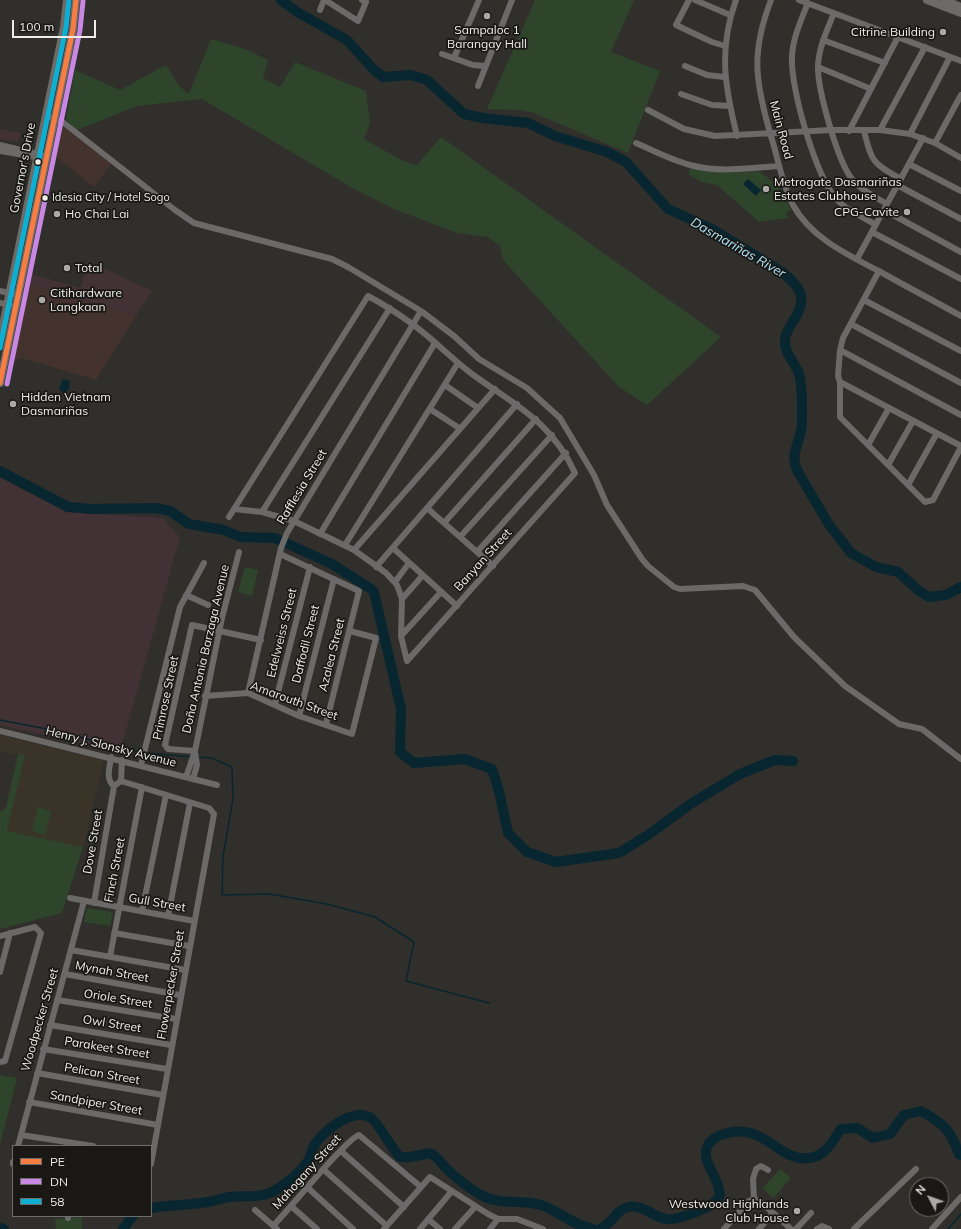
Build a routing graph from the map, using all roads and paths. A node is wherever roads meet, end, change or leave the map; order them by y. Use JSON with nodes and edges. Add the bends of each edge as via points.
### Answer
{"nodes":[{"id":1,"x":67,"y":0,"type":"edge"},
{"id":2,"x":76,"y":0,"type":"edge"},
{"id":3,"x":325,"y":0,"type":"edge"},
{"id":4,"x":478,"y":0,"type":"edge"},
{"id":5,"x":512,"y":0,"type":"edge"},
{"id":6,"x":689,"y":0,"type":"edge"},
{"id":7,"x":695,"y":0,"type":"edge"},
{"id":8,"x":736,"y":0,"type":"edge"},
{"id":9,"x":771,"y":0,"type":"edge"},
{"id":10,"x":799,"y":0,"type":"edge"},
{"id":11,"x":927,"y":0,"type":"edge"},
{"id":12,"x":944,"y":0,"type":"edge"},
{"id":13,"x":364,"y":1,"type":"edge"},
{"id":14,"x":808,"y":4,"type":"junction"},
{"id":15,"x":961,"y":7,"type":"edge"},
{"id":16,"x":320,"y":10,"type":"dead end"},
{"id":17,"x":834,"y":13,"type":"junction"},
{"id":18,"x":961,"y":13,"type":"edge"},
{"id":19,"x":730,"y":15,"type":"junction"},
{"id":20,"x":898,"y":37,"type":"junction"},
{"id":21,"x":823,"y":40,"type":"junction"},
{"id":22,"x":725,"y":46,"type":"junction"},
{"id":23,"x":925,"y":48,"type":"junction"},
{"id":24,"x":442,"y":54,"type":"dead end"},
{"id":25,"x":950,"y":57,"type":"junction"},
{"id":26,"x":454,"y":58,"type":"junction"},
{"id":27,"x":961,"y":61,"type":"edge"},
{"id":28,"x":885,"y":63,"type":"junction"},
{"id":29,"x":485,"y":66,"type":"junction"},
{"id":30,"x":685,"y":66,"type":"dead end"},
{"id":31,"x":818,"y":67,"type":"junction"},
{"id":32,"x":724,"y":77,"type":"junction"},
{"id":33,"x":478,"y":86,"type":"dead end"},
{"id":34,"x":871,"y":89,"type":"junction"},
{"id":35,"x":680,"y":94,"type":"dead end"},
{"id":36,"x":961,"y":95,"type":"edge"},
{"id":37,"x":730,"y":106,"type":"junction"},
{"id":38,"x":648,"y":110,"type":"dead end"},
{"id":39,"x":46,"y":116,"type":"junction"},
{"id":40,"x":55,"y":118,"type":"junction"},
{"id":41,"x":832,"y":130,"type":"junction"},
{"id":42,"x":864,"y":130,"type":"junction"},
{"id":43,"x":880,"y":130,"type":"junction"},
{"id":44,"x":807,"y":131,"type":"junction"},
{"id":45,"x":849,"y":131,"type":"junction"},
{"id":46,"x":771,"y":134,"type":"junction"},
{"id":47,"x":910,"y":134,"type":"junction"},
{"id":48,"x":737,"y":136,"type":"junction"},
{"id":49,"x":923,"y":138,"type":"junction"},
{"id":50,"x":636,"y":143,"type":"dead end"},
{"id":51,"x":935,"y":143,"type":"junction"},
{"id":52,"x":0,"y":145,"type":"edge"},
{"id":53,"x":0,"y":151,"type":"edge"},
{"id":54,"x":960,"y":155,"type":"edge"},
{"id":55,"x":38,"y":156,"type":"junction"},
{"id":56,"x":47,"y":158,"type":"junction"},
{"id":57,"x":909,"y":164,"type":"junction"},
{"id":58,"x":779,"y":166,"type":"junction"},
{"id":59,"x":899,"y":182,"type":"junction"},
{"id":60,"x":961,"y":191,"type":"edge"},
{"id":61,"x":885,"y":207,"type":"junction"},
{"id":62,"x":961,"y":219,"type":"edge"},
{"id":63,"x":876,"y":225,"type":"junction"},
{"id":64,"x":872,"y":232,"type":"junction"},
{"id":65,"x":961,"y":252,"type":"edge"},
{"id":66,"x":857,"y":259,"type":"junction"},
{"id":67,"x":879,"y":271,"type":"junction"},
{"id":68,"x":961,"y":279,"type":"edge"},
{"id":69,"x":0,"y":291,"type":"edge"},
{"id":70,"x":10,"y":293,"type":"junction"},
{"id":71,"x":18,"y":295,"type":"junction"},
{"id":72,"x":864,"y":300,"type":"junction"},
{"id":73,"x":4,"y":304,"type":"edge"},
{"id":74,"x":16,"y":307,"type":"junction"},
{"id":75,"x":390,"y":308,"type":"junction"},
{"id":76,"x":421,"y":311,"type":"junction"},
{"id":77,"x":961,"y":316,"type":"edge"},
{"id":78,"x":412,"y":323,"type":"junction"},
{"id":79,"x":851,"y":324,"type":"junction"},
{"id":80,"x":0,"y":340,"type":"edge"},
{"id":81,"x":436,"y":343,"type":"junction"},
{"id":82,"x":840,"y":350,"type":"junction"},
{"id":83,"x":961,"y":351,"type":"edge"},
{"id":84,"x":458,"y":363,"type":"junction"},
{"id":85,"x":840,"y":382,"type":"junction"},
{"id":86,"x":0,"y":383,"type":"edge"},
{"id":87,"x":961,"y":383,"type":"edge"},
{"id":88,"x":445,"y":385,"type":"junction"},
{"id":89,"x":494,"y":389,"type":"junction"},
{"id":90,"x":517,"y":404,"type":"junction"},
{"id":91,"x":478,"y":408,"type":"junction"},
{"id":92,"x":889,"y":408,"type":"junction"},
{"id":93,"x":430,"y":409,"type":"junction"},
{"id":94,"x":961,"y":415,"type":"edge"},
{"id":95,"x":536,"y":419,"type":"junction"},
{"id":96,"x":913,"y":421,"type":"junction"},
{"id":97,"x":459,"y":428,"type":"junction"},
{"id":98,"x":937,"y":433,"type":"junction"},
{"id":99,"x":552,"y":435,"type":"junction"},
{"id":100,"x":868,"y":445,"type":"junction"},
{"id":101,"x":961,"y":447,"type":"edge"},
{"id":102,"x":566,"y":453,"type":"junction"},
{"id":103,"x":888,"y":465,"type":"junction"},
{"id":104,"x":908,"y":485,"type":"junction"},
{"id":105,"x":427,"y":508,"type":"junction"},
{"id":106,"x":234,"y":510,"type":"junction"},
{"id":107,"x":262,"y":512,"type":"junction"},
{"id":108,"x":229,"y":517,"type":"dead end"},
{"id":109,"x":294,"y":521,"type":"junction"},
{"id":110,"x":444,"y":523,"type":"junction"},
{"id":111,"x":320,"y":534,"type":"junction"},
{"id":112,"x":460,"y":537,"type":"junction"},
{"id":113,"x":345,"y":545,"type":"junction"},
{"id":114,"x":392,"y":548,"type":"junction"},
{"id":115,"x":354,"y":550,"type":"junction"},
{"id":116,"x":281,"y":551,"type":"junction"},
{"id":117,"x":239,"y":552,"type":"dead end"},
{"id":118,"x":477,"y":552,"type":"junction"},
{"id":119,"x":204,"y":563,"type":"dead end"},
{"id":120,"x":409,"y":563,"type":"junction"},
{"id":121,"x":493,"y":566,"type":"junction"},
{"id":122,"x":310,"y":567,"type":"junction"},
{"id":123,"x":376,"y":567,"type":"junction"},
{"id":124,"x":423,"y":575,"type":"junction"},
{"id":125,"x":334,"y":579,"type":"junction"},
{"id":126,"x":395,"y":582,"type":"junction"},
{"id":127,"x":441,"y":592,"type":"junction"},
{"id":128,"x":186,"y":595,"type":"junction"},
{"id":129,"x":402,"y":599,"type":"junction"},
{"id":130,"x":208,"y":605,"type":"dead end"},
{"id":131,"x":457,"y":606,"type":"junction"},
{"id":132,"x":220,"y":630,"type":"junction"},
{"id":133,"x":350,"y":631,"type":"junction"},
{"id":134,"x":401,"y":636,"type":"junction"},
{"id":135,"x":260,"y":640,"type":"junction"},
{"id":136,"x":248,"y":693,"type":"junction"},
{"id":137,"x":205,"y":696,"type":"junction"},
{"id":138,"x":275,"y":704,"type":"junction"},
{"id":139,"x":299,"y":716,"type":"junction"},
{"id":140,"x":326,"y":724,"type":"junction"},
{"id":141,"x":0,"y":731,"type":"edge"},
{"id":142,"x":194,"y":751,"type":"junction"},
{"id":143,"x":111,"y":757,"type":"junction"},
{"id":144,"x":961,"y":759,"type":"edge"},
{"id":145,"x":122,"y":760,"type":"junction"},
{"id":146,"x":141,"y":765,"type":"junction"},
{"id":147,"x":186,"y":777,"type":"junction"},
{"id":148,"x":193,"y":779,"type":"junction"},
{"id":149,"x":121,"y":781,"type":"junction"},
{"id":150,"x":217,"y":785,"type":"dead end"},
{"id":151,"x":114,"y":786,"type":"junction"},
{"id":152,"x":142,"y":787,"type":"junction"},
{"id":153,"x":166,"y":795,"type":"junction"},
{"id":154,"x":190,"y":803,"type":"junction"},
{"id":155,"x":70,"y":898,"type":"dead end"},
{"id":156,"x":84,"y":901,"type":"junction"},
{"id":157,"x":94,"y":903,"type":"junction"},
{"id":158,"x":119,"y":907,"type":"junction"},
{"id":159,"x":142,"y":911,"type":"junction"},
{"id":160,"x":168,"y":916,"type":"junction"},
{"id":161,"x":194,"y":921,"type":"junction"},
{"id":162,"x":10,"y":933,"type":"junction"},
{"id":163,"x":114,"y":933,"type":"junction"},
{"id":164,"x":0,"y":936,"type":"edge"},
{"id":165,"x":189,"y":946,"type":"junction"},
{"id":166,"x":71,"y":950,"type":"junction"},
{"id":167,"x":110,"y":957,"type":"junction"},
{"id":168,"x":185,"y":970,"type":"junction"},
{"id":169,"x":0,"y":972,"type":"edge"},
{"id":170,"x":64,"y":974,"type":"junction"},
{"id":171,"x":180,"y":995,"type":"junction"},
{"id":172,"x":57,"y":1000,"type":"junction"},
{"id":173,"x":176,"y":1019,"type":"junction"},
{"id":174,"x":50,"y":1025,"type":"junction"},
{"id":175,"x":171,"y":1045,"type":"junction"},
{"id":176,"x":43,"y":1049,"type":"junction"},
{"id":177,"x":3,"y":1061,"type":"edge"},
{"id":178,"x":168,"y":1069,"type":"junction"},
{"id":179,"x":36,"y":1073,"type":"junction"},
{"id":180,"x":163,"y":1095,"type":"junction"},
{"id":181,"x":29,"y":1102,"type":"junction"},
{"id":182,"x":158,"y":1125,"type":"junction"},
{"id":183,"x":21,"y":1135,"type":"junction"},
{"id":184,"x":18,"y":1145,"type":"edge"},
{"id":185,"x":86,"y":1145,"type":"edge"},
{"id":186,"x":341,"y":1151,"type":"junction"},
{"id":187,"x":152,"y":1155,"type":"edge"},
{"id":188,"x":916,"y":1169,"type":"dead end"},
{"id":189,"x":324,"y":1170,"type":"junction"},
{"id":190,"x":768,"y":1170,"type":"dead end"},
{"id":191,"x":421,"y":1187,"type":"junction"},
{"id":192,"x":308,"y":1188,"type":"junction"},
{"id":193,"x":452,"y":1191,"type":"junction"},
{"id":194,"x":961,"y":1197,"type":"edge"},
{"id":195,"x":754,"y":1199,"type":"junction"},
{"id":196,"x":291,"y":1206,"type":"junction"},
{"id":197,"x":475,"y":1206,"type":"junction"},
{"id":198,"x":404,"y":1207,"type":"junction"},
{"id":199,"x":255,"y":1210,"type":"dead end"},
{"id":200,"x":773,"y":1213,"type":"junction"},
{"id":201,"x":811,"y":1213,"type":"dead end"},
{"id":202,"x":428,"y":1219,"type":"junction"},
{"id":203,"x":498,"y":1219,"type":"junction"},
{"id":204,"x":275,"y":1227,"type":"edge"},
{"id":205,"x":386,"y":1227,"type":"edge"},
{"id":206,"x":528,"y":1227,"type":"edge"},
{"id":207,"x":317,"y":1229,"type":"edge"},
{"id":208,"x":353,"y":1229,"type":"edge"},
{"id":209,"x":420,"y":1229,"type":"edge"},
{"id":210,"x":440,"y":1229,"type":"edge"},
{"id":211,"x":455,"y":1229,"type":"edge"},
{"id":212,"x":490,"y":1229,"type":"edge"},
{"id":213,"x":543,"y":1229,"type":"edge"},
{"id":214,"x":724,"y":1229,"type":"edge"},
{"id":215,"x":759,"y":1229,"type":"edge"},
{"id":216,"x":791,"y":1229,"type":"edge"},
{"id":217,"x":796,"y":1229,"type":"edge"},
{"id":218,"x":817,"y":1229,"type":"edge"},
{"id":219,"x":829,"y":1229,"type":"edge"},
{"id":220,"x":854,"y":1229,"type":"edge"},
{"id":221,"x":932,"y":1229,"type":"edge"}],
"edges":[{"from":1,"to":39,"type":"main road","name":"Governor's Drive"},
{"from":2,"to":40,"type":"main road","name":"Governor's Drive","via":[[73,29]]},
{"from":3,"to":13,"type":"street","via":[[358,21]]},
{"from":3,"to":16,"type":"street"},
{"from":4,"to":26,"type":"street"},
{"from":5,"to":29,"type":"street"},
{"from":6,"to":22,"type":"street","via":[[676,25]]},
{"from":7,"to":19,"type":"street"},
{"from":8,"to":19,"type":"street"},
{"from":9,"to":46,"type":"street","name":"Main Road","via":[[759,36],[756,63],[759,88]]},
{"from":10,"to":14,"type":"street"},
{"from":11,"to":18,"type":"main road"},
{"from":12,"to":15,"type":"main road"},
{"from":14,"to":17,"type":"street"},
{"from":14,"to":44,"type":"street","via":[[796,35],[792,55],[792,76]]},
{"from":17,"to":20,"type":"street"},
{"from":17,"to":21,"type":"street"},
{"from":19,"to":22,"type":"street"},
{"from":20,"to":23,"type":"street"},
{"from":20,"to":28,"type":"street"},
{"from":21,"to":28,"type":"street"},
{"from":21,"to":31,"type":"street"},
{"from":22,"to":32,"type":"street"},
{"from":23,"to":25,"type":"street"},
{"from":23,"to":43,"type":"street"},
{"from":24,"to":26,"type":"street"},
{"from":25,"to":27,"type":"street"},
{"from":25,"to":47,"type":"street"},
{"from":26,"to":29,"type":"street","via":[[473,65]]},
{"from":28,"to":34,"type":"street"},
{"from":29,"to":33,"type":"street"},
{"from":30,"to":32,"type":"street","via":[[707,75]]},
{"from":31,"to":34,"type":"street"},
{"from":31,"to":41,"type":"street"},
{"from":32,"to":37,"type":"street"},
{"from":34,"to":45,"type":"street"},
{"from":35,"to":37,"type":"street","via":[[712,105]]},
{"from":36,"to":51,"type":"street"},
{"from":37,"to":48,"type":"street"},
{"from":38,"to":48,"type":"street","via":[[693,132]]},
{"from":39,"to":40,"type":"street"},
{"from":39,"to":55,"type":"main road","name":"Governor's Drive"},
{"from":40,"to":56,"type":"main road","name":"Governor's Drive"},
{"from":40,"to":76,"type":"street","via":[[194,222],[332,259]]},
{"from":41,"to":44,"type":"street"},
{"from":41,"to":45,"type":"street"},
{"from":41,"to":61,"type":"street","via":[[840,157],[852,180]]},
{"from":42,"to":43,"type":"street"},
{"from":42,"to":45,"type":"street"},
{"from":42,"to":59,"type":"street","via":[[874,162]]},
{"from":43,"to":47,"type":"street"},
{"from":44,"to":46,"type":"street"},
{"from":44,"to":63,"type":"street","via":[[821,173],[831,192],[847,209]]},
{"from":46,"to":48,"type":"street"},
{"from":46,"to":58,"type":"street","name":"Main Road"},
{"from":47,"to":49,"type":"street"},
{"from":49,"to":51,"type":"street"},
{"from":49,"to":57,"type":"street"},
{"from":50,"to":58,"type":"street","via":[[679,162],[708,169],[741,170]]},
{"from":51,"to":54,"type":"street"},
{"from":52,"to":55,"type":"street"},
{"from":53,"to":55,"type":"street"},
{"from":55,"to":56,"type":"street"},
{"from":55,"to":70,"type":"main road","name":"Governor's Drive"},
{"from":56,"to":71,"type":"main road","name":"Governor's Drive"},
{"from":57,"to":59,"type":"street"},
{"from":57,"to":60,"type":"street"},
{"from":58,"to":66,"type":"street","name":"Main Road","via":[[787,194],[806,223],[829,243]]},
{"from":59,"to":61,"type":"street"},
{"from":59,"to":62,"type":"street"},
{"from":61,"to":63,"type":"street"},
{"from":61,"to":65,"type":"street"},
{"from":63,"to":64,"type":"street"},
{"from":64,"to":66,"type":"street"},
{"from":64,"to":68,"type":"street"},
{"from":66,"to":67,"type":"street","name":"Main Road"},
{"from":67,"to":72,"type":"street"},
{"from":67,"to":77,"type":"street","name":"Main Road"},
{"from":69,"to":70,"type":"street"},
{"from":70,"to":71,"type":"street"},
{"from":70,"to":73,"type":"main road","name":"Governor's Drive"},
{"from":71,"to":74,"type":"main road","name":"Governor's Drive"},
{"from":72,"to":79,"type":"street"},
{"from":72,"to":83,"type":"street"},
{"from":73,"to":74,"type":"street"},
{"from":73,"to":80,"type":"main road","name":"Governor's Drive"},
{"from":74,"to":86,"type":"main road","name":"Governor's Drive"},
{"from":75,"to":78,"type":"street"},
{"from":75,"to":106,"type":"street","via":[[368,296]]},
{"from":75,"to":107,"type":"street"},
{"from":76,"to":78,"type":"street","name":"Rafflesia Street"},
{"from":76,"to":144,"type":"street","via":[[479,359],[532,392],[560,418],[594,475],[607,504],[648,566],[680,589],[743,586],[755,590],[794,638],[845,686],[899,724],[922,730]]},
{"from":78,"to":81,"type":"street"},
{"from":78,"to":109,"type":"street","name":"Rafflesia Street"},
{"from":79,"to":82,"type":"street"},
{"from":79,"to":87,"type":"street"},
{"from":81,"to":84,"type":"street"},
{"from":81,"to":111,"type":"street"},
{"from":82,"to":85,"type":"street"},
{"from":82,"to":94,"type":"street"},
{"from":84,"to":88,"type":"street"},
{"from":84,"to":89,"type":"street"},
{"from":85,"to":92,"type":"street"},
{"from":85,"to":100,"type":"street","via":[[840,417]]},
{"from":88,"to":91,"type":"street"},
{"from":88,"to":93,"type":"street"},
{"from":89,"to":90,"type":"street"},
{"from":89,"to":91,"type":"street"},
{"from":90,"to":95,"type":"street"},
{"from":90,"to":105,"type":"street"},
{"from":91,"to":97,"type":"street"},
{"from":92,"to":96,"type":"street"},
{"from":92,"to":100,"type":"street"},
{"from":93,"to":97,"type":"street"},
{"from":93,"to":113,"type":"street"},
{"from":95,"to":99,"type":"street"},
{"from":95,"to":110,"type":"street"},
{"from":96,"to":98,"type":"street"},
{"from":96,"to":103,"type":"street"},
{"from":97,"to":115,"type":"street"},
{"from":98,"to":101,"type":"street"},
{"from":98,"to":104,"type":"street"},
{"from":99,"to":102,"type":"street"},
{"from":99,"to":112,"type":"street"},
{"from":100,"to":103,"type":"street"},
{"from":101,"to":104,"type":"street","via":[[933,500],[922,500]]},
{"from":102,"to":118,"type":"street"},
{"from":102,"to":121,"type":"street","name":"Banyan Street","via":[[575,473]]},
{"from":103,"to":104,"type":"street"},
{"from":105,"to":110,"type":"street"},
{"from":105,"to":114,"type":"street"},
{"from":106,"to":107,"type":"street"},
{"from":106,"to":108,"type":"street"},
{"from":107,"to":109,"type":"street"},
{"from":109,"to":111,"type":"street"},
{"from":109,"to":116,"type":"street","name":"Rafflesia Street"},
{"from":110,"to":112,"type":"street"},
{"from":111,"to":113,"type":"street"},
{"from":112,"to":118,"type":"street"},
{"from":113,"to":115,"type":"street"},
{"from":114,"to":120,"type":"street"},
{"from":114,"to":123,"type":"street"},
{"from":115,"to":123,"type":"street"},
{"from":116,"to":122,"type":"street"},
{"from":116,"to":135,"type":"street","name":"Rafflesia Street"},
{"from":117,"to":132,"type":"street","name":"Doña Antonia Barzaga Avenue"},
{"from":118,"to":121,"type":"street"},
{"from":119,"to":128,"type":"street"},
{"from":120,"to":124,"type":"street"},
{"from":120,"to":126,"type":"street"},
{"from":121,"to":131,"type":"street","name":"Banyan Street"},
{"from":122,"to":125,"type":"street"},
{"from":122,"to":138,"type":"street","name":"Edelweiss Street"},
{"from":123,"to":126,"type":"street"},
{"from":124,"to":127,"type":"street"},
{"from":124,"to":129,"type":"street"},
{"from":125,"to":133,"type":"street","name":"Azalea Street","via":[[359,591]]},
{"from":125,"to":139,"type":"street","name":"Daffodil Street"},
{"from":126,"to":129,"type":"street"},
{"from":127,"to":131,"type":"street"},
{"from":127,"to":134,"type":"street"},
{"from":128,"to":130,"type":"street"},
{"from":128,"to":146,"type":"street","via":[[180,607]]},
{"from":129,"to":134,"type":"street"},
{"from":131,"to":134,"type":"street","name":"Banyan Street","via":[[407,661]]},
{"from":132,"to":135,"type":"street"},
{"from":132,"to":137,"type":"street","name":"Doña Antonia Barzaga Avenue"},
{"from":132,"to":142,"type":"street","name":"Primrose Street","via":[[192,625],[165,745],[168,749]]},
{"from":133,"to":140,"type":"street","name":"Azalea Street"},
{"from":133,"to":140,"type":"street","name":"Amarouth Street","via":[[376,638],[352,734]]},
{"from":135,"to":136,"type":"street","name":"Rafflesia Street"},
{"from":136,"to":137,"type":"street","name":"Amarouth Street"},
{"from":136,"to":138,"type":"street","name":"Amarouth Street"},
{"from":137,"to":142,"type":"street","name":"Doña Antonia Barzaga Avenue"},
{"from":138,"to":139,"type":"street","name":"Amarouth Street"},
{"from":139,"to":140,"type":"street","name":"Amarouth Street"},
{"from":141,"to":143,"type":"street","name":"Henry J. Slonsky Avenue"},
{"from":142,"to":147,"type":"street","name":"Doña Antonia Barzaga Avenue"},
{"from":142,"to":148,"type":"street","name":"Doña Antonia Barzaga Avenue","via":[[197,765]]},
{"from":143,"to":145,"type":"street","name":"Henry J. Slonsky Avenue"},
{"from":143,"to":151,"type":"street","name":"Dove Street","via":[[108,774],[109,781]]},
{"from":145,"to":146,"type":"street","name":"Henry J. Slonsky Avenue"},
{"from":145,"to":149,"type":"street"},
{"from":146,"to":147,"type":"street","name":"Henry J. Slonsky Avenue"},
{"from":147,"to":148,"type":"street","name":"Henry J. Slonsky Avenue"},
{"from":148,"to":150,"type":"street","name":"Henry J. Slonsky Avenue"},
{"from":149,"to":151,"type":"street"},
{"from":149,"to":152,"type":"street"},
{"from":151,"to":157,"type":"street","name":"Dove Street"},
{"from":152,"to":153,"type":"street"},
{"from":152,"to":158,"type":"street","name":"Finch Street"},
{"from":153,"to":154,"type":"street"},
{"from":153,"to":159,"type":"street"},
{"from":154,"to":160,"type":"street"},
{"from":154,"to":161,"type":"street","name":"Flowerpecker Street","via":[[214,814]]},
{"from":155,"to":156,"type":"street","name":"Gull Street"},
{"from":156,"to":157,"type":"street","name":"Gull Street"},
{"from":156,"to":166,"type":"street","name":"Woodpecker Street"},
{"from":157,"to":158,"type":"street","name":"Gull Street"},
{"from":158,"to":159,"type":"street","name":"Gull Street"},
{"from":158,"to":163,"type":"street","name":"Finch Street"},
{"from":159,"to":160,"type":"street","name":"Gull Street"},
{"from":160,"to":161,"type":"street","name":"Gull Street"},
{"from":161,"to":165,"type":"street","name":"Flowerpecker Street"},
{"from":162,"to":164,"type":"street"},
{"from":162,"to":169,"type":"street"},
{"from":162,"to":177,"type":"street","via":[[35,927],[41,933]]},
{"from":163,"to":165,"type":"street"},
{"from":163,"to":167,"type":"street","name":"Finch Street"},
{"from":165,"to":168,"type":"street","name":"Flowerpecker Street"},
{"from":166,"to":167,"type":"street"},
{"from":166,"to":170,"type":"street","name":"Woodpecker Street"},
{"from":167,"to":168,"type":"street"},
{"from":168,"to":171,"type":"street","name":"Flowerpecker Street"},
{"from":170,"to":171,"type":"street","name":"Mynah Street"},
{"from":170,"to":172,"type":"street","name":"Woodpecker Street"},
{"from":171,"to":173,"type":"street","name":"Flowerpecker Street"},
{"from":172,"to":173,"type":"street","name":"Oriole Street"},
{"from":172,"to":174,"type":"street","name":"Woodpecker Street"},
{"from":173,"to":175,"type":"street","name":"Flowerpecker Street"},
{"from":174,"to":175,"type":"street","name":"Owl Street"},
{"from":174,"to":176,"type":"street","name":"Woodpecker Street"},
{"from":175,"to":178,"type":"street","name":"Flowerpecker Street"},
{"from":176,"to":178,"type":"street","name":"Parakeet Street"},
{"from":176,"to":179,"type":"street","name":"Woodpecker Street"},
{"from":178,"to":180,"type":"street","name":"Flowerpecker Street"},
{"from":179,"to":180,"type":"street","name":"Pelican Street"},
{"from":179,"to":181,"type":"street","name":"Woodpecker Street"},
{"from":180,"to":182,"type":"street","name":"Flowerpecker Street"},
{"from":181,"to":182,"type":"street","name":"Sandpiper Street"},
{"from":181,"to":183,"type":"street","name":"Woodpecker Street"},
{"from":182,"to":187,"type":"street","name":"Flowerpecker Street"},
{"from":183,"to":184,"type":"street","name":"Woodpecker Street"},
{"from":183,"to":185,"type":"street"},
{"from":186,"to":189,"type":"street","name":"Mahogany Street"},
{"from":186,"to":191,"type":"street","name":"Mahogany Street","via":[[359,1135]]},
{"from":186,"to":198,"type":"street"},
{"from":188,"to":220,"type":"street"},
{"from":189,"to":192,"type":"street","name":"Mahogany Street"},
{"from":189,"to":205,"type":"street"},
{"from":190,"to":195,"type":"street","via":[[761,1166],[753,1174]]},
{"from":191,"to":193,"type":"street","via":[[430,1177]]},
{"from":191,"to":198,"type":"street"},
{"from":192,"to":196,"type":"street","name":"Mahogany Street"},
{"from":192,"to":208,"type":"street"},
{"from":193,"to":197,"type":"street"},
{"from":193,"to":202,"type":"street"},
{"from":194,"to":221,"type":"street"},
{"from":195,"to":200,"type":"street"},
{"from":195,"to":214,"type":"street","via":[[749,1201]]},
{"from":196,"to":204,"type":"street","name":"Mahogany Street"},
{"from":196,"to":207,"type":"street"},
{"from":197,"to":203,"type":"street"},
{"from":197,"to":211,"type":"street"},
{"from":198,"to":205,"type":"street"},
{"from":199,"to":204,"type":"street"},
{"from":200,"to":215,"type":"street"},
{"from":200,"to":216,"type":"street"},
{"from":201,"to":217,"type":"street"},
{"from":202,"to":209,"type":"street"},
{"from":202,"to":210,"type":"street"},
{"from":203,"to":206,"type":"street","via":[[517,1219]]},
{"from":203,"to":212,"type":"street"},
{"from":206,"to":213,"type":"street"},
{"from":218,"to":219,"type":"street","via":[[822,1226]]}]}
